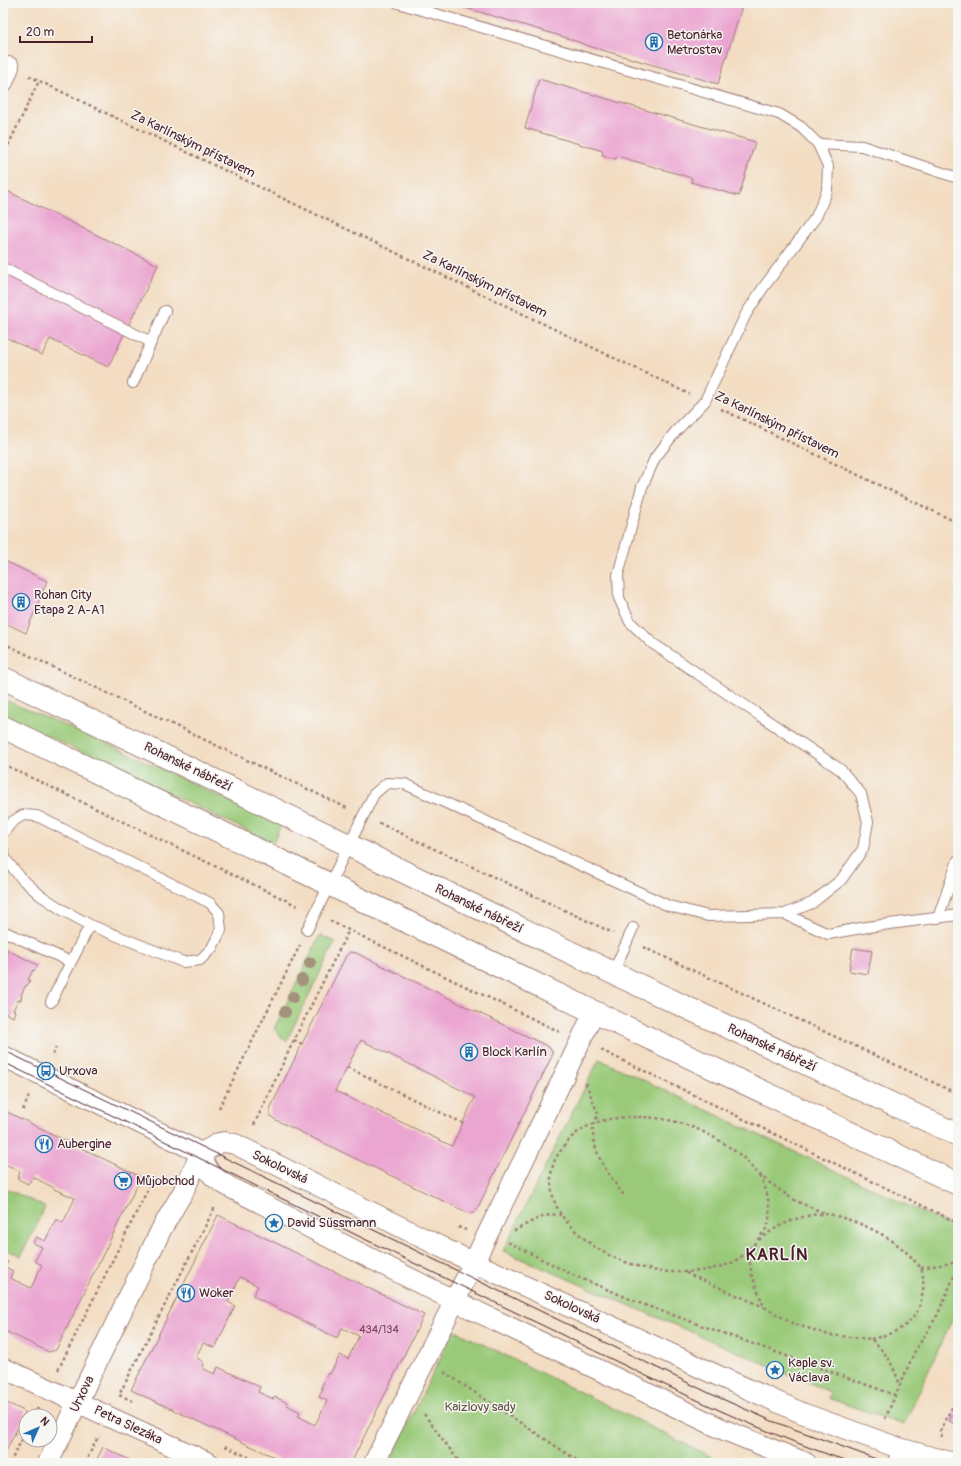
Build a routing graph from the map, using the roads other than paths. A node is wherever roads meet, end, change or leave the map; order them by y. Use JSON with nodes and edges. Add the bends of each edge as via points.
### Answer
{"nodes":[{"id":1,"x":398,"y":3,"type":"edge"},
{"id":2,"x":818,"y":144,"type":"junction"},
{"id":3,"x":958,"y":178,"type":"edge"},
{"id":4,"x":3,"y":268,"type":"edge"},
{"id":5,"x":166,"y":311,"type":"dead end"},
{"id":6,"x":151,"y":342,"type":"junction"},
{"id":7,"x":133,"y":383,"type":"dead end"},
{"id":8,"x":3,"y":678,"type":"edge"},
{"id":9,"x":3,"y":727,"type":"edge"},
{"id":10,"x":3,"y":833,"type":"edge"},
{"id":11,"x":348,"y":846,"type":"junction"},
{"id":12,"x":3,"y":850,"type":"edge"},
{"id":13,"x":958,"y":860,"type":"edge"},
{"id":14,"x":329,"y":885,"type":"junction"},
{"id":15,"x":785,"y":914,"type":"junction"},
{"id":16,"x":958,"y":915,"type":"edge"},
{"id":17,"x":938,"y":918,"type":"junction"},
{"id":18,"x":90,"y":924,"type":"junction"},
{"id":19,"x":634,"y":928,"type":"dead end"},
{"id":20,"x":308,"y":930,"type":"road end"},
{"id":21,"x":3,"y":931,"type":"edge"},
{"id":22,"x":71,"y":962,"type":"junction"},
{"id":23,"x":613,"y":973,"type":"junction"},
{"id":24,"x":51,"y":1002,"type":"dead end"},
{"id":25,"x":594,"y":1012,"type":"junction"},
{"id":26,"x":3,"y":1056,"type":"edge"},
{"id":27,"x":958,"y":1135,"type":"edge"},
{"id":28,"x":201,"y":1153,"type":"junction"},
{"id":29,"x":958,"y":1184,"type":"edge"},
{"id":30,"x":474,"y":1262,"type":"junction"},
{"id":31,"x":455,"y":1301,"type":"junction"},
{"id":32,"x":3,"y":1368,"type":"edge"},
{"id":33,"x":78,"y":1402,"type":"junction"},
{"id":34,"x":896,"y":1456,"type":"edge"},
{"id":35,"x":48,"y":1463,"type":"edge"},
{"id":36,"x":209,"y":1463,"type":"edge"},
{"id":37,"x":374,"y":1463,"type":"edge"},
{"id":38,"x":806,"y":1463,"type":"edge"},
{"id":39,"x":953,"y":1463,"type":"edge"}],
"edges":[{"from":1,"to":2,"type":"lane","via":[[780,114],[800,127]]},
{"from":2,"to":3,"type":"lane","via":[[862,146]]},
{"from":2,"to":15,"type":"lane","via":[[828,166],[828,190],[816,217],[762,288],[746,314],[705,401],[676,431],[655,458],[642,487],[618,574],[619,598],[630,622],[652,644],[841,770],[861,794],[868,822],[863,849],[841,880],[812,903]]},
{"from":4,"to":6,"type":"lane"},
{"from":5,"to":6,"type":"lane"},
{"from":6,"to":7,"type":"lane"},
{"from":8,"to":11,"type":"main road","name":"Rohanské nábřeží"},
{"from":9,"to":14,"type":"main road"},
{"from":10,"to":18,"type":"lane","via":[[23,814],[38,816],[210,903],[219,914],[221,930],[212,948],[200,960],[183,962]]},
{"from":11,"to":14,"type":"lane"},
{"from":11,"to":15,"type":"lane","via":[[374,794],[387,783],[405,784],[669,906],[708,916]]},
{"from":11,"to":23,"type":"main road","name":"Rohanské nábřeží"},
{"from":12,"to":18,"type":"lane","via":[[6,860],[40,895]]},
{"from":13,"to":17,"type":"lane"},
{"from":14,"to":20,"type":"lane"},
{"from":14,"to":25,"type":"main road"},
{"from":15,"to":17,"type":"lane","via":[[828,934]]},
{"from":16,"to":17,"type":"lane"},
{"from":18,"to":22,"type":"lane"},
{"from":19,"to":23,"type":"lane"},
{"from":21,"to":22,"type":"lane"},
{"from":22,"to":24,"type":"lane"},
{"from":23,"to":27,"type":"main road","name":"Rohanské nábřeží"},
{"from":25,"to":29,"type":"main road"},
{"from":25,"to":30,"type":"street"},
{"from":26,"to":28,"type":"street"},
{"from":28,"to":30,"type":"street","name":"Sokolovská","via":[[219,1143],[235,1144]]},
{"from":28,"to":31,"type":"street","via":[[207,1170],[217,1181]]},
{"from":28,"to":33,"type":"street","name":"Urxova"},
{"from":30,"to":31,"type":"street"},
{"from":30,"to":34,"type":"street","name":"Sokolovská"},
{"from":31,"to":37,"type":"street"},
{"from":31,"to":38,"type":"street","via":[[722,1429]]},
{"from":32,"to":33,"type":"street","name":"Petra Slezáka"},
{"from":33,"to":35,"type":"street","name":"Urxova"},
{"from":33,"to":36,"type":"street","name":"Petra Slezáka"},
{"from":34,"to":39,"type":"street","name":"Sokolovská"}]}
